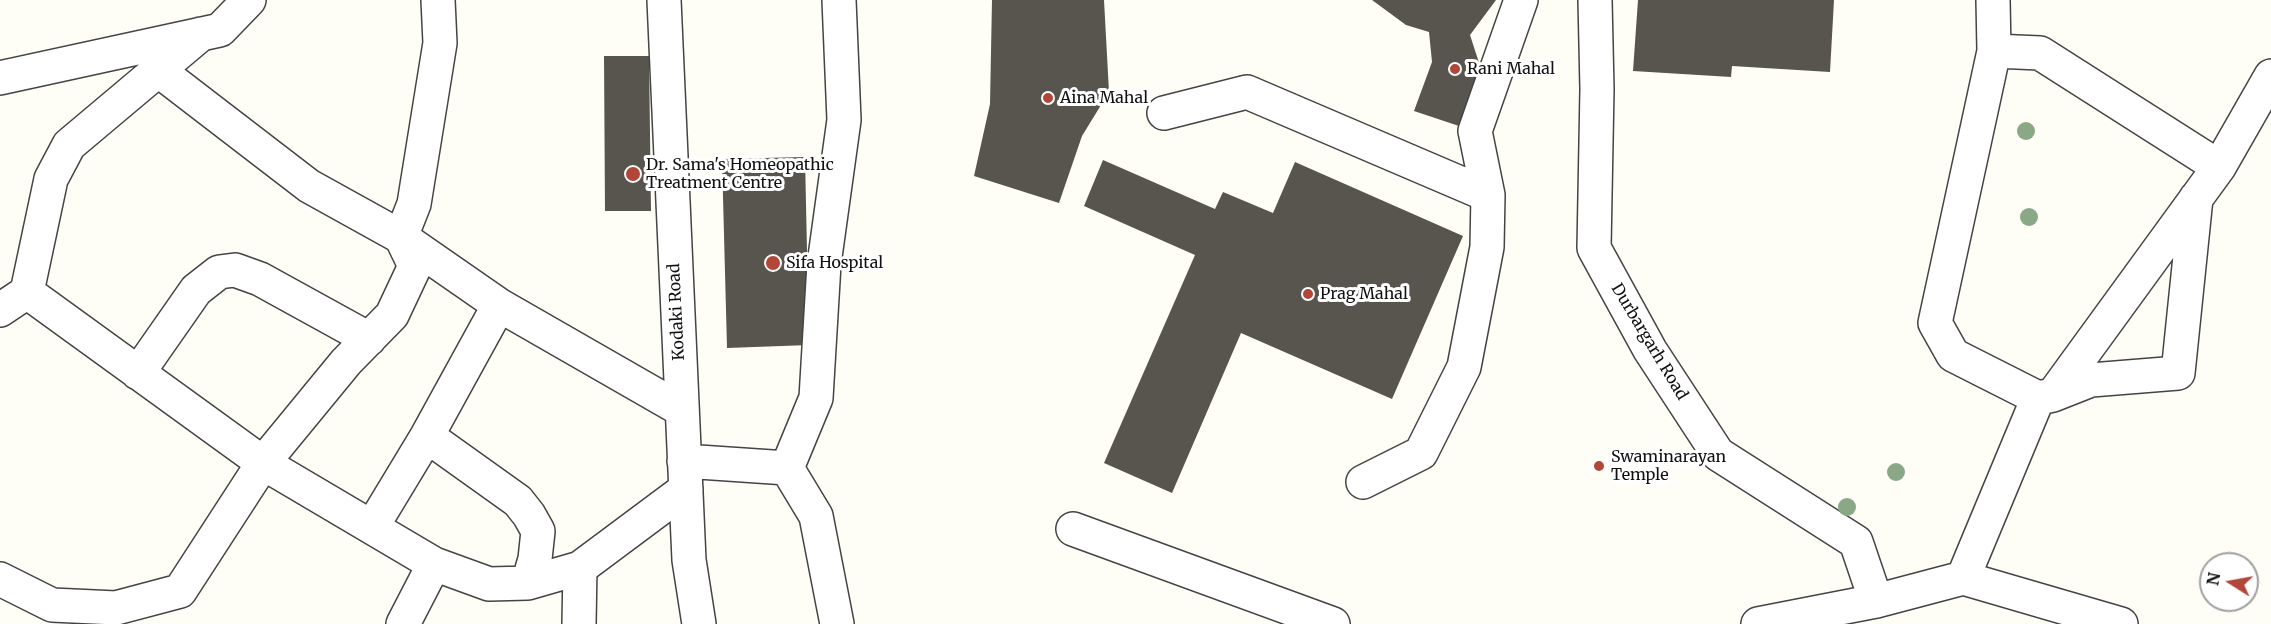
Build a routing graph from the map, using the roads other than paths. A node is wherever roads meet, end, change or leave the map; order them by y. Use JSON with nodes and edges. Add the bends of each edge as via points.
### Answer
{"nodes":[{"id":1,"x":249,"y":0,"type":"edge"},
{"id":2,"x":438,"y":0,"type":"edge"},
{"id":3,"x":664,"y":0,"type":"edge"},
{"id":4,"x":839,"y":0,"type":"edge"},
{"id":5,"x":1521,"y":0,"type":"edge"},
{"id":6,"x":1595,"y":0,"type":"edge"},
{"id":7,"x":1993,"y":0,"type":"edge"},
{"id":8,"x":201,"y":34,"type":"junction"},
{"id":9,"x":1994,"y":51,"type":"junction"},
{"id":10,"x":158,"y":70,"type":"junction"},
{"id":11,"x":2271,"y":76,"type":"edge"},
{"id":12,"x":0,"y":78,"type":"edge"},
{"id":13,"x":1164,"y":112,"type":"dead end"},
{"id":14,"x":2219,"y":167,"type":"junction"},
{"id":15,"x":1488,"y":195,"type":"junction"},
{"id":16,"x":2196,"y":196,"type":"junction"},
{"id":17,"x":401,"y":237,"type":"junction"},
{"id":18,"x":27,"y":292,"type":"junction"},
{"id":19,"x":500,"y":305,"type":"junction"},
{"id":20,"x":0,"y":310,"type":"edge"},
{"id":21,"x":369,"y":339,"type":"junction"},
{"id":22,"x":138,"y":373,"type":"junction"},
{"id":23,"x":2046,"y":396,"type":"junction"},
{"id":24,"x":682,"y":410,"type":"junction"},
{"id":25,"x":427,"y":436,"type":"junction"},
{"id":26,"x":263,"y":463,"type":"junction"},
{"id":27,"x":787,"y":468,"type":"junction"},
{"id":28,"x":685,"y":475,"type":"junction"},
{"id":29,"x":1363,"y":482,"type":"dead end"},
{"id":30,"x":372,"y":527,"type":"junction"},
{"id":31,"x":1074,"y":529,"type":"dead end"},
{"id":32,"x":434,"y":564,"type":"junction"},
{"id":33,"x":580,"y":568,"type":"junction"},
{"id":34,"x":0,"y":579,"type":"edge"},
{"id":35,"x":1963,"y":579,"type":"junction"},
{"id":36,"x":528,"y":583,"type":"junction"},
{"id":37,"x":1876,"y":601,"type":"junction"},
{"id":38,"x":403,"y":624,"type":"edge"},
{"id":39,"x":579,"y":624,"type":"edge"},
{"id":40,"x":699,"y":624,"type":"edge"},
{"id":41,"x":837,"y":624,"type":"edge"},
{"id":42,"x":1333,"y":624,"type":"edge"},
{"id":43,"x":1758,"y":624,"type":"edge"},
{"id":44,"x":2121,"y":624,"type":"edge"}],
"edges":[{"from":1,"to":8,"type":"street","via":[[220,30]]},
{"from":2,"to":17,"type":"street","via":[[440,44],[414,204]]},
{"from":3,"to":24,"type":"street","name":"Kodaki Road"},
{"from":4,"to":27,"type":"street","via":[[844,120],[824,264],[816,398]]},
{"from":5,"to":15,"type":"street","via":[[1475,131]]},
{"from":6,"to":37,"type":"street","name":"Durbargarh Road","via":[[1594,248],[1650,350],[1718,454],[1856,542]]},
{"from":7,"to":9,"type":"street"},
{"from":8,"to":10,"type":"street"},
{"from":8,"to":12,"type":"street"},
{"from":9,"to":14,"type":"street","via":[[2040,53]]},
{"from":9,"to":23,"type":"street","via":[[1935,323],[1953,355]]},
{"from":10,"to":17,"type":"street","via":[[309,186]]},
{"from":10,"to":18,"type":"street","via":[[69,145],[51,179]]},
{"from":11,"to":14,"type":"street"},
{"from":13,"to":15,"type":"street","via":[[1247,92]]},
{"from":14,"to":16,"type":"street"},
{"from":15,"to":29,"type":"street","via":[[1487,247],[1464,367],[1421,453]]},
{"from":16,"to":23,"type":"street"},
{"from":16,"to":23,"type":"street","via":[[2178,373],[2091,380]]},
{"from":17,"to":19,"type":"street"},
{"from":17,"to":21,"type":"street","via":[[415,266],[392,315]]},
{"from":18,"to":20,"type":"street"},
{"from":18,"to":22,"type":"street"},
{"from":19,"to":24,"type":"street"},
{"from":19,"to":25,"type":"street"},
{"from":21,"to":22,"type":"street","via":[[260,279],[235,270],[219,272],[196,290]]},
{"from":21,"to":26,"type":"street"},
{"from":22,"to":26,"type":"street"},
{"from":23,"to":35,"type":"street"},
{"from":24,"to":28,"type":"street","name":"Kodaki Road"},
{"from":25,"to":30,"type":"street"},
{"from":25,"to":36,"type":"street","via":[[518,501],[529,515],[538,531]]},
{"from":26,"to":30,"type":"street"},
{"from":26,"to":34,"type":"street","via":[[180,591],[116,608],[52,605]]},
{"from":27,"to":28,"type":"street"},
{"from":27,"to":41,"type":"street","via":[[816,516]]},
{"from":28,"to":33,"type":"street"},
{"from":28,"to":40,"type":"street","name":"Kodaki Road","via":[[688,560]]},
{"from":30,"to":32,"type":"street"},
{"from":31,"to":42,"type":"street"},
{"from":32,"to":36,"type":"street","via":[[489,584]]},
{"from":32,"to":38,"type":"street"},
{"from":33,"to":36,"type":"street"},
{"from":33,"to":39,"type":"street"},
{"from":35,"to":37,"type":"street"},
{"from":35,"to":44,"type":"street"},
{"from":37,"to":43,"type":"street"}]}
